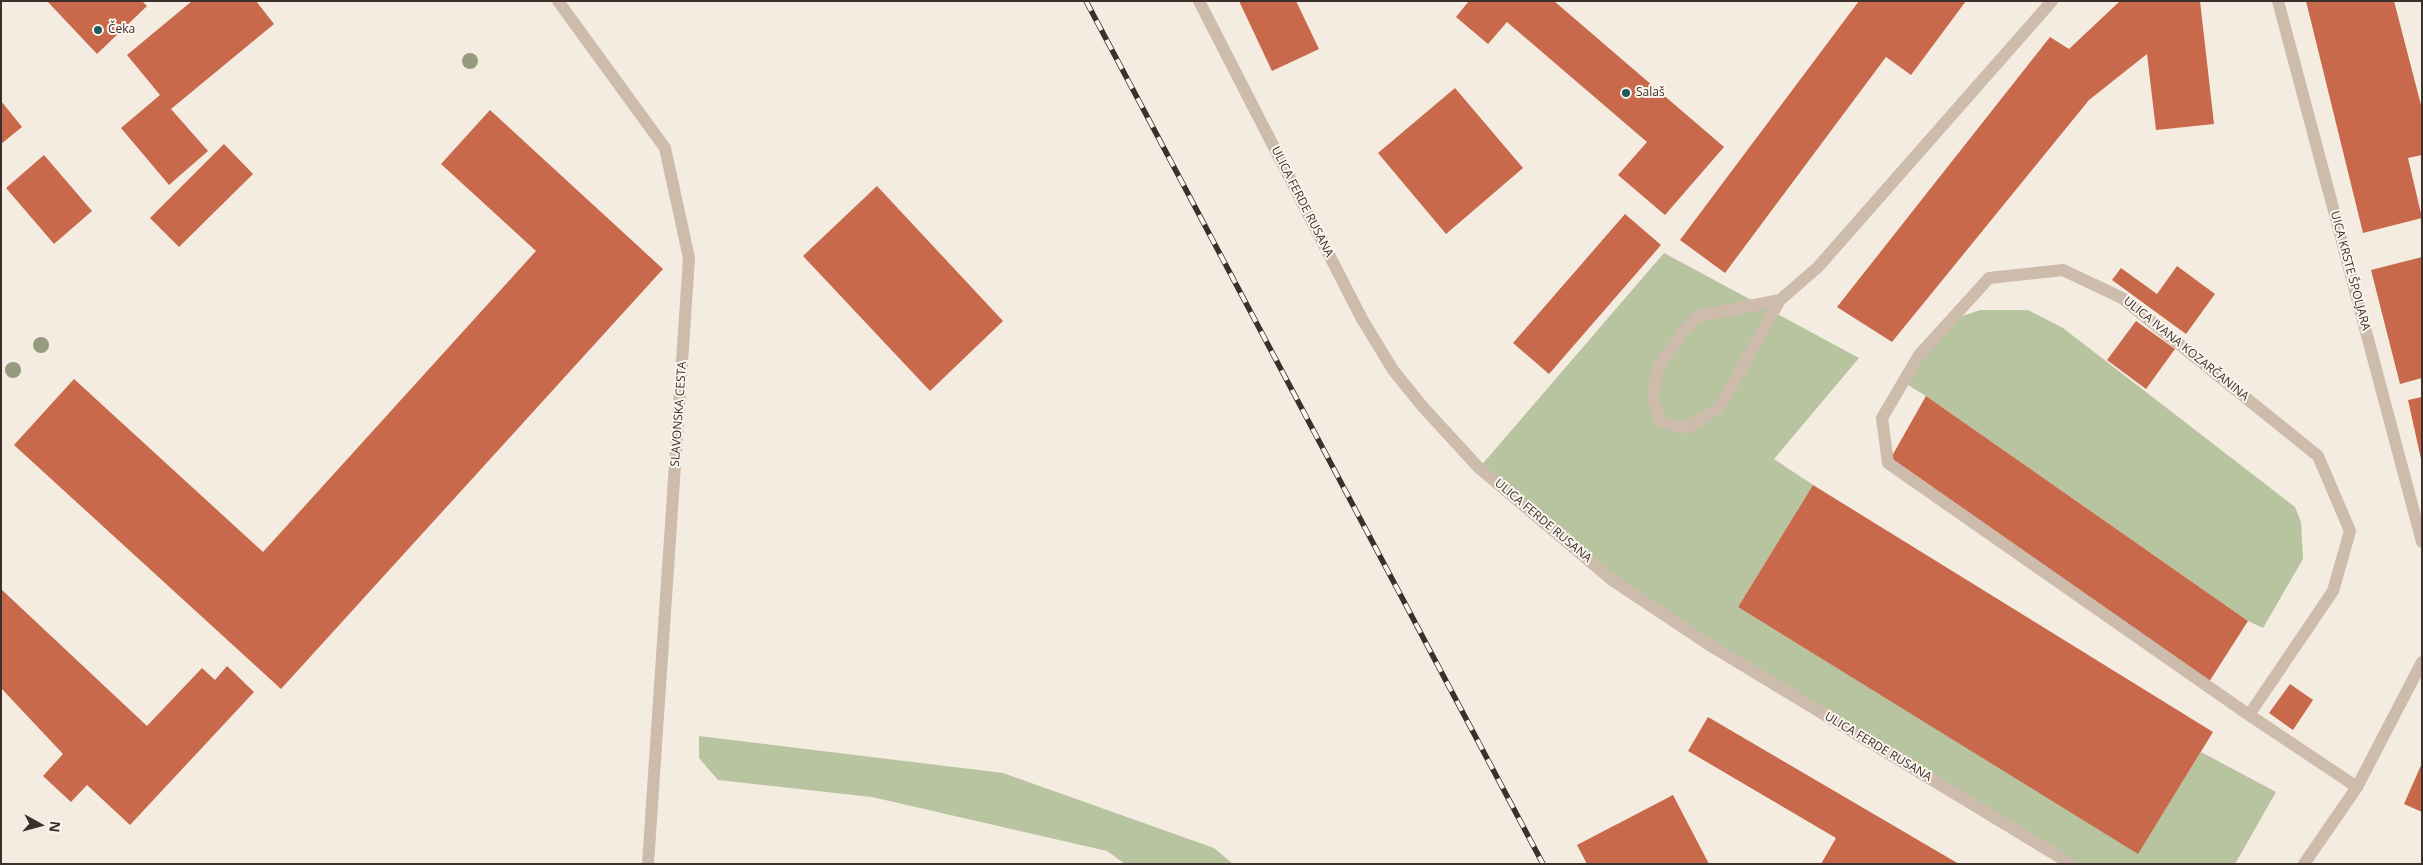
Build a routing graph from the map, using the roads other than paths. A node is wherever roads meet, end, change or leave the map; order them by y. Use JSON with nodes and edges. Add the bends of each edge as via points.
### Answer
{"nodes":[{"id":1,"x":558,"y":1,"type":"edge"},
{"id":2,"x":1199,"y":1,"type":"edge"},
{"id":3,"x":2052,"y":1,"type":"edge"},
{"id":4,"x":2278,"y":1,"type":"edge"},
{"id":5,"x":1780,"y":300,"type":"junction"},
{"id":6,"x":2422,"y":542,"type":"edge"},
{"id":7,"x":2422,"y":662,"type":"edge"},
{"id":8,"x":2249,"y":714,"type":"junction"},
{"id":9,"x":2357,"y":787,"type":"junction"},
{"id":10,"x":648,"y":864,"type":"edge"},
{"id":11,"x":2071,"y":864,"type":"edge"},
{"id":12,"x":2304,"y":864,"type":"edge"}],
"edges":[{"from":1,"to":10,"type":"street","name":"SLAVONSKA CESTA","via":[[666,148],[689,258]]},
{"from":2,"to":11,"type":"street","name":"ULICA FERDE RUSANA","via":[[1362,319],[1393,370],[1479,468],[1612,580],[1708,644]]},
{"from":3,"to":5,"type":"street","via":[[1818,267]]},
{"from":4,"to":6,"type":"street","name":"UICA KRSTE ŠPOLJARA"},
{"from":5,"to":5,"type":"street","via":[[1720,408],[1686,428],[1662,422],[1653,398],[1657,369],[1682,333],[1699,316]]},
{"from":7,"to":9,"type":"street"},
{"from":8,"to":8,"type":"street","name":"ULICA IVANA KOZARČANINA","via":[[1888,463],[1882,418],[1919,355],[1989,278],[2063,270],[2122,298],[2318,456],[2350,531],[2333,591]]},
{"from":8,"to":9,"type":"street","name":"ULICA IVANA KOZARČANINA"},
{"from":9,"to":12,"type":"street"}]}
